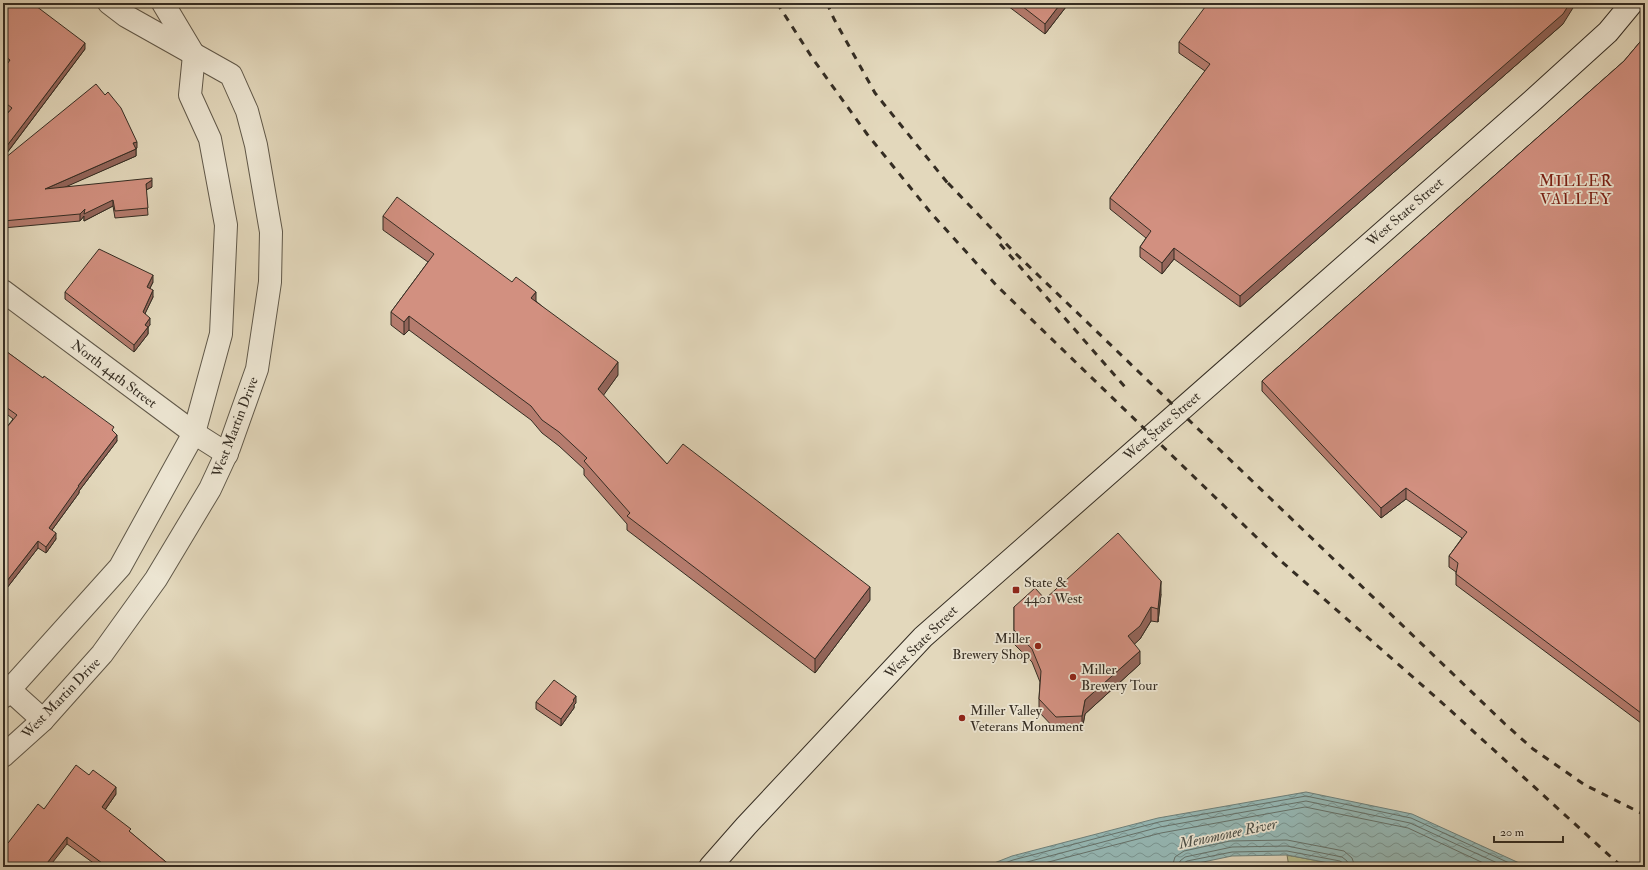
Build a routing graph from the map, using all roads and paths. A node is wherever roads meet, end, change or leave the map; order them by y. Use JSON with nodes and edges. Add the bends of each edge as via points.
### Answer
{"nodes":[{"id":1,"x":109,"y":3,"type":"edge"},
{"id":2,"x":163,"y":3,"type":"edge"},
{"id":3,"x":1632,"y":3,"type":"edge"},
{"id":4,"x":194,"y":55,"type":"junction"},
{"id":5,"x":3,"y":291,"type":"edge"},
{"id":6,"x":194,"y":433,"type":"junction"},
{"id":7,"x":227,"y":454,"type":"junction"},
{"id":8,"x":5,"y":690,"type":"edge"},
{"id":9,"x":43,"y":720,"type":"junction"},
{"id":10,"x":3,"y":756,"type":"edge"},
{"id":11,"x":710,"y":867,"type":"edge"}],
"edges":[{"from":1,"to":4,"type":"street","name":"West Martin Drive","via":[[126,16]]},
{"from":2,"to":4,"type":"street"},
{"from":3,"to":11,"type":"street","name":"West State Street","via":[[1608,32],[1532,101],[923,637]]},
{"from":4,"to":6,"type":"street","via":[[190,95],[210,139],[226,225],[221,334]]},
{"from":4,"to":7,"type":"street","name":"West Martin Drive","via":[[231,75],[247,111],[256,145],[271,232],[270,282],[257,370]]},
{"from":5,"to":6,"type":"street","name":"North 44th Street"},
{"from":6,"to":7,"type":"street","name":"North 44th Street"},
{"from":6,"to":8,"type":"street","via":[[120,567]]},
{"from":7,"to":9,"type":"street","name":"West Martin Drive","via":[[210,489],[156,579],[102,654]]},
{"from":8,"to":9,"type":"street"},
{"from":9,"to":10,"type":"street","name":"West Martin Drive"}]}
